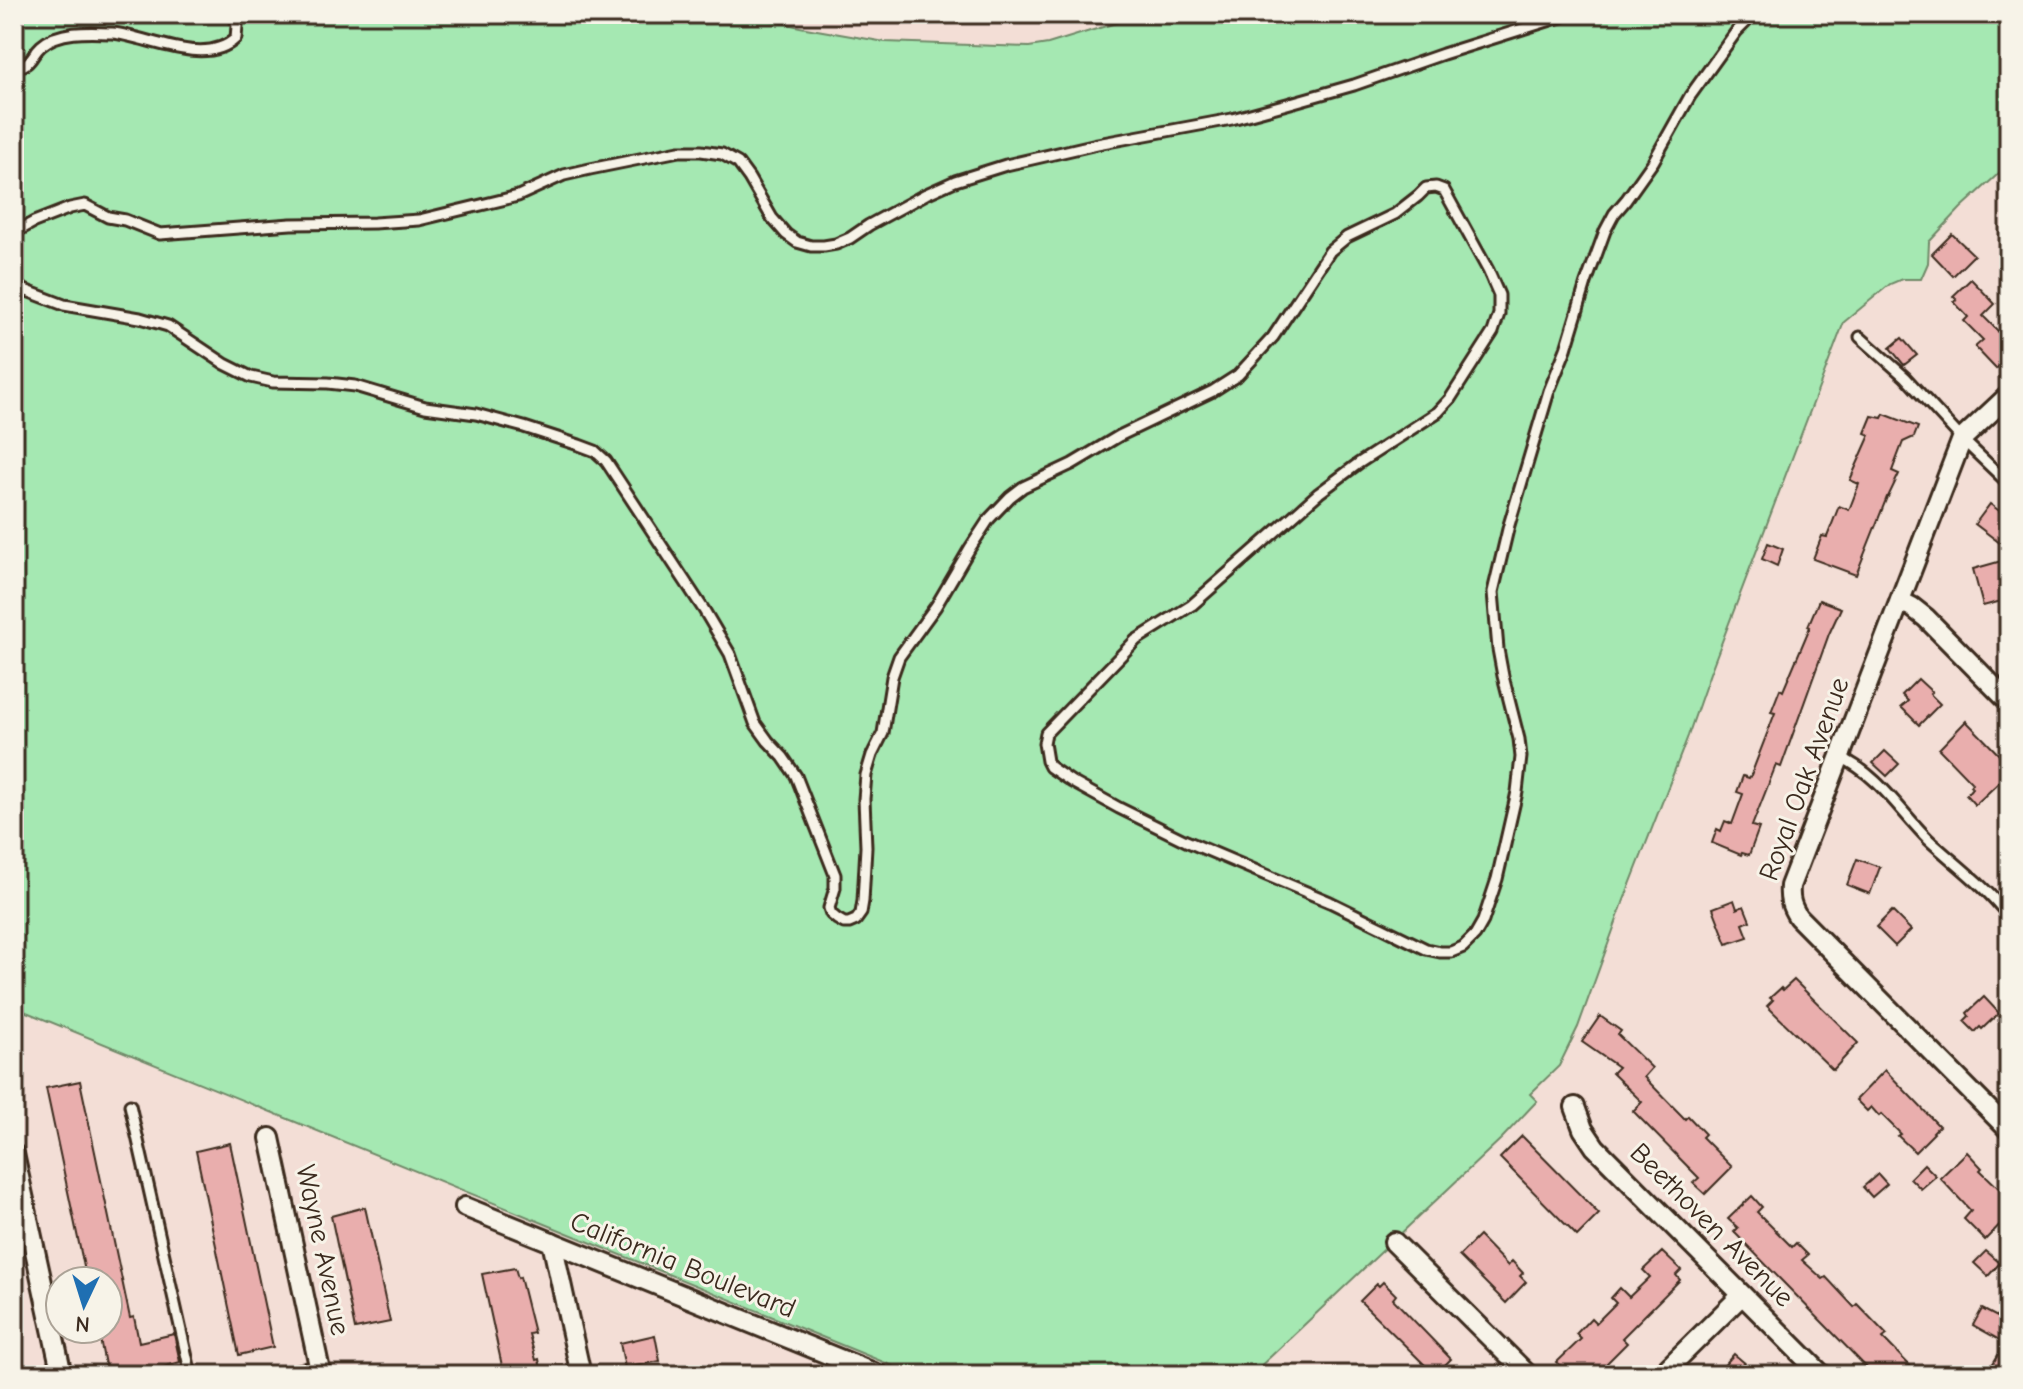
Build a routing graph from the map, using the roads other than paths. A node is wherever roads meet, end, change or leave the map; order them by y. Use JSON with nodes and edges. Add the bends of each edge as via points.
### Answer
{"nodes":[{"id":1,"x":234,"y":14,"type":"edge"},
{"id":2,"x":1570,"y":14,"type":"edge"},
{"id":3,"x":1754,"y":14,"type":"edge"},
{"id":4,"x":14,"y":68,"type":"edge"},
{"id":5,"x":14,"y":233,"type":"edge"},
{"id":6,"x":14,"y":286,"type":"edge"},
{"id":7,"x":1860,"y":337,"type":"dead end"},
{"id":8,"x":2009,"y":395,"type":"edge"},
{"id":9,"x":1962,"y":439,"type":"junction"},
{"id":10,"x":2009,"y":484,"type":"edge"},
{"id":11,"x":1900,"y":601,"type":"junction"},
{"id":12,"x":2009,"y":702,"type":"edge"},
{"id":13,"x":1840,"y":757,"type":"junction"},
{"id":14,"x":2009,"y":917,"type":"edge"},
{"id":15,"x":130,"y":1105,"type":"dead end"},
{"id":16,"x":1575,"y":1107,"type":"dead end"},
{"id":17,"x":2009,"y":1130,"type":"edge"},
{"id":18,"x":270,"y":1138,"type":"dead end"},
{"id":19,"x":14,"y":1154,"type":"edge"},
{"id":20,"x":465,"y":1207,"type":"dead end"},
{"id":21,"x":552,"y":1242,"type":"junction"},
{"id":22,"x":1394,"y":1242,"type":"dead end"},
{"id":23,"x":1742,"y":1295,"type":"junction"},
{"id":24,"x":837,"y":1366,"type":"edge"},
{"id":25,"x":320,"y":1373,"type":"edge"},
{"id":26,"x":62,"y":1375,"type":"edge"},
{"id":27,"x":191,"y":1375,"type":"edge"},
{"id":28,"x":297,"y":1375,"type":"edge"},
{"id":29,"x":581,"y":1375,"type":"edge"},
{"id":30,"x":879,"y":1375,"type":"edge"},
{"id":31,"x":1528,"y":1375,"type":"edge"},
{"id":32,"x":1661,"y":1375,"type":"edge"},
{"id":33,"x":1822,"y":1375,"type":"edge"}],
"edges":[{"from":1,"to":4,"type":"lane","via":[[236,38],[220,48],[194,51],[116,33],[66,34],[40,47],[23,67]]},
{"from":2,"to":5,"type":"lane","via":[[1232,119],[1006,165],[955,181],[850,238],[824,246],[797,242],[786,234],[738,163],[701,151],[564,175],[518,196],[419,220],[160,234],[85,205]]},
{"from":3,"to":6,"type":"lane","via":[[1690,96],[1653,162],[1614,214],[1549,391],[1493,592],[1500,663],[1519,739],[1517,792],[1491,902],[1475,935],[1451,952],[1426,949],[1186,841],[1050,767],[1044,753],[1046,733],[1136,640],[1192,605],[1319,493],[1450,399],[1493,332],[1499,295],[1444,190],[1426,188],[1395,214],[1330,251],[1273,337],[1238,375],[1023,487],[989,519],[899,657],[892,677],[883,733],[866,775],[861,913],[849,923],[831,914],[835,875],[796,776],[755,723],[730,654],[704,610],[595,451],[476,414],[425,407],[355,386],[251,377],[168,326],[64,305]]},
{"from":7,"to":9,"type":"lane"},
{"from":8,"to":9,"type":"street","name":"Royal Oak Avenue"},
{"from":9,"to":10,"type":"lane"},
{"from":9,"to":11,"type":"street","name":"Royal Oak Avenue"},
{"from":11,"to":12,"type":"street","via":[[1926,618]]},
{"from":11,"to":13,"type":"street","name":"Royal Oak Avenue"},
{"from":13,"to":14,"type":"lane","via":[[1869,773],[1910,821]]},
{"from":13,"to":17,"type":"street","name":"Royal Oak Avenue","via":[[1790,886],[1792,908]]},
{"from":15,"to":27,"type":"lane"},
{"from":16,"to":23,"type":"street","name":"Beethoven Avenue","via":[[1595,1147]]},
{"from":18,"to":25,"type":"street","name":"Wayne Avenue"},
{"from":19,"to":26,"type":"street"},
{"from":20,"to":21,"type":"street","name":"California Boulevard"},
{"from":21,"to":24,"type":"street","name":"California Boulevard"},
{"from":21,"to":29,"type":"street"},
{"from":22,"to":31,"type":"street"},
{"from":23,"to":32,"type":"street"},
{"from":23,"to":33,"type":"street","name":"Beethoven Avenue"},
{"from":24,"to":30,"type":"street","name":"California Boulevard"},
{"from":25,"to":28,"type":"street"}]}
